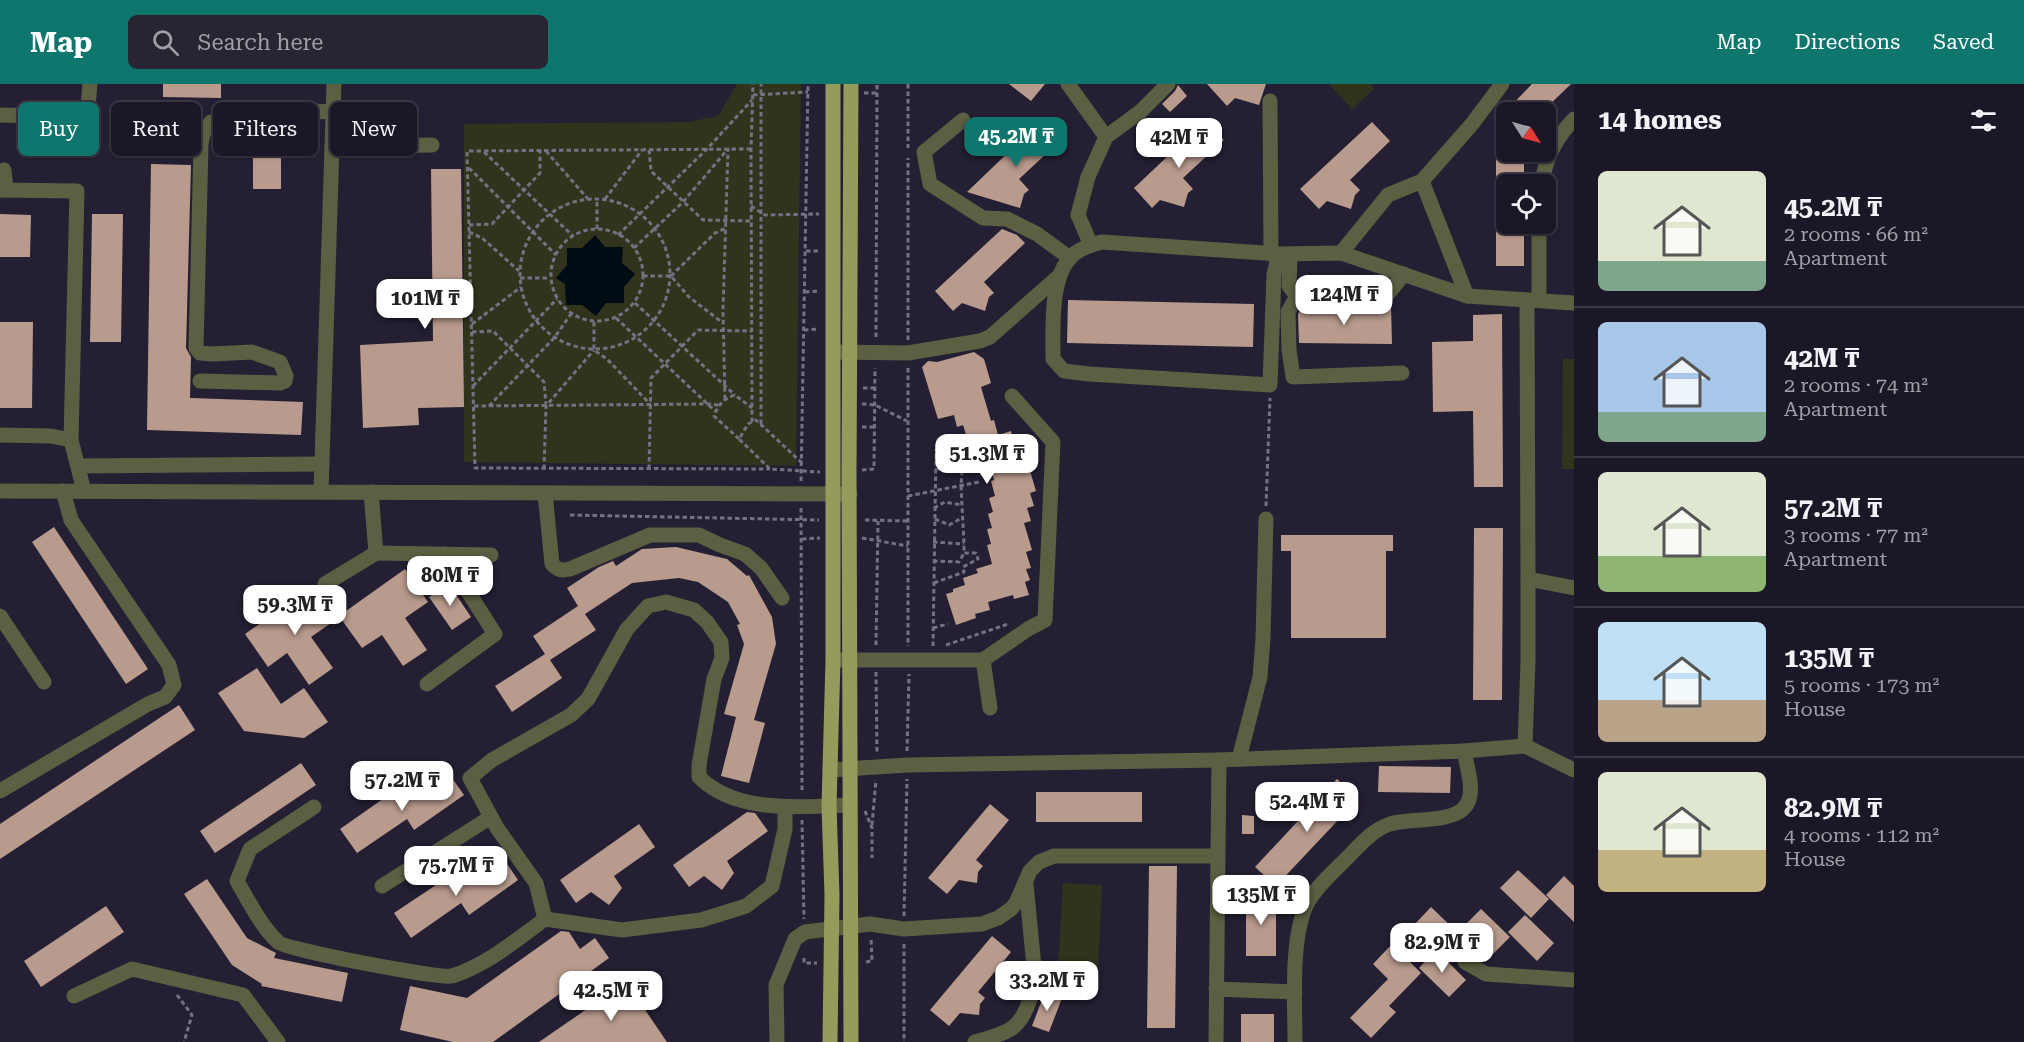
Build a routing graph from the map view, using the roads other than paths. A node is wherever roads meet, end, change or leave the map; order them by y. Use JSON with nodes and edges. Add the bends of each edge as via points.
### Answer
{"nodes":[{"id":1,"x":90,"y":84,"type":"edge"},
{"id":2,"x":334,"y":84,"type":"edge"},
{"id":3,"x":833,"y":84,"type":"edge"},
{"id":4,"x":1068,"y":84,"type":"edge"},
{"id":5,"x":1168,"y":84,"type":"edge"},
{"id":6,"x":1502,"y":84,"type":"edge"},
{"id":7,"x":855,"y":89,"type":"edge"},
{"id":8,"x":1269,"y":100,"type":"dead end"},
{"id":9,"x":334,"y":102,"type":"edge"},
{"id":10,"x":330,"y":111,"type":"edge"},
{"id":11,"x":0,"y":115,"type":"edge"},
{"id":12,"x":1574,"y":119,"type":"edge"},
{"id":13,"x":963,"y":120,"type":"dead end"},
{"id":14,"x":1106,"y":137,"type":"junction"},
{"id":15,"x":417,"y":145,"type":"edge"},
{"id":16,"x":432,"y":145,"type":"dead end"},
{"id":17,"x":332,"y":156,"type":"edge"},
{"id":18,"x":4,"y":170,"type":"dead end"},
{"id":19,"x":1543,"y":174,"type":"edge"},
{"id":20,"x":1422,"y":182,"type":"junction"},
{"id":21,"x":3,"y":190,"type":"edge"},
{"id":22,"x":1538,"y":234,"type":"edge"},
{"id":23,"x":1091,"y":245,"type":"junction"},
{"id":24,"x":1280,"y":254,"type":"junction"},
{"id":25,"x":1341,"y":254,"type":"junction"},
{"id":26,"x":1070,"y":258,"type":"junction"},
{"id":27,"x":1404,"y":274,"type":"junction"},
{"id":28,"x":1060,"y":275,"type":"junction"},
{"id":29,"x":1297,"y":296,"type":"junction"},
{"id":30,"x":1467,"y":296,"type":"junction"},
{"id":31,"x":1533,"y":300,"type":"junction"},
{"id":32,"x":1574,"y":303,"type":"edge"},
{"id":33,"x":833,"y":352,"type":"junction"},
{"id":34,"x":850,"y":352,"type":"junction"},
{"id":35,"x":1402,"y":373,"type":"dead end"},
{"id":36,"x":200,"y":381,"type":"dead end"},
{"id":37,"x":1012,"y":396,"type":"dead end"},
{"id":38,"x":0,"y":435,"type":"edge"},
{"id":39,"x":71,"y":440,"type":"junction"},
{"id":40,"x":322,"y":464,"type":"junction"},
{"id":41,"x":78,"y":466,"type":"junction"},
{"id":42,"x":0,"y":491,"type":"edge"},
{"id":43,"x":63,"y":491,"type":"junction"},
{"id":44,"x":84,"y":491,"type":"junction"},
{"id":45,"x":321,"y":492,"type":"junction"},
{"id":46,"x":371,"y":492,"type":"junction"},
{"id":47,"x":545,"y":493,"type":"junction"},
{"id":48,"x":833,"y":494,"type":"junction"},
{"id":49,"x":850,"y":494,"type":"junction"},
{"id":50,"x":1266,"y":519,"type":"road end"},
{"id":51,"x":376,"y":553,"type":"junction"},
{"id":52,"x":444,"y":554,"type":"junction"},
{"id":53,"x":491,"y":555,"type":"dead end"},
{"id":54,"x":1528,"y":579,"type":"junction"},
{"id":55,"x":325,"y":584,"type":"dead end"},
{"id":56,"x":1574,"y":588,"type":"edge"},
{"id":57,"x":782,"y":598,"type":"dead end"},
{"id":58,"x":0,"y":616,"type":"edge"},
{"id":59,"x":833,"y":660,"type":"junction"},
{"id":60,"x":850,"y":660,"type":"junction"},
{"id":61,"x":983,"y":660,"type":"junction"},
{"id":62,"x":44,"y":682,"type":"dead end"},
{"id":63,"x":427,"y":684,"type":"dead end"},
{"id":64,"x":990,"y":708,"type":"dead end"},
{"id":65,"x":1525,"y":746,"type":"junction"},
{"id":66,"x":1464,"y":751,"type":"junction"},
{"id":67,"x":1239,"y":759,"type":"junction"},
{"id":68,"x":1219,"y":760,"type":"junction"},
{"id":69,"x":850,"y":769,"type":"junction"},
{"id":70,"x":830,"y":770,"type":"junction"},
{"id":71,"x":1574,"y":770,"type":"edge"},
{"id":72,"x":0,"y":791,"type":"edge"},
{"id":73,"x":830,"y":806,"type":"junction"},
{"id":74,"x":849,"y":806,"type":"junction"},
{"id":75,"x":314,"y":807,"type":"dead end"},
{"id":76,"x":785,"y":807,"type":"junction"},
{"id":77,"x":491,"y":817,"type":"junction"},
{"id":78,"x":1217,"y":856,"type":"junction"},
{"id":79,"x":1026,"y":881,"type":"junction"},
{"id":80,"x":382,"y":886,"type":"dead end"},
{"id":81,"x":545,"y":919,"type":"junction"},
{"id":82,"x":850,"y":926,"type":"junction"},
{"id":83,"x":831,"y":928,"type":"junction"},
{"id":84,"x":1465,"y":962,"type":"dead end"},
{"id":85,"x":1574,"y":980,"type":"edge"},
{"id":86,"x":1216,"y":989,"type":"junction"},
{"id":87,"x":1295,"y":992,"type":"junction"},
{"id":88,"x":74,"y":996,"type":"dead end"},
{"id":89,"x":278,"y":1042,"type":"edge"},
{"id":90,"x":777,"y":1042,"type":"edge"},
{"id":91,"x":830,"y":1042,"type":"edge"},
{"id":92,"x":851,"y":1042,"type":"edge"},
{"id":93,"x":975,"y":1042,"type":"edge"},
{"id":94,"x":1216,"y":1042,"type":"edge"},
{"id":95,"x":1295,"y":1042,"type":"edge"}],
"edges":[{"from":1,"to":11,"type":"street","via":[[87,117]]},
{"from":2,"to":9,"type":"street"},
{"from":3,"to":33,"type":"main road"},
{"from":4,"to":14,"type":"street"},
{"from":5,"to":14,"type":"street"},
{"from":6,"to":20,"type":"street"},
{"from":7,"to":34,"type":"main road"},
{"from":8,"to":24,"type":"street"},
{"from":10,"to":36,"type":"street","via":[[229,117],[211,122],[203,133],[196,348],[200,353],[213,354],[252,352],[280,362],[286,376],[282,383]]},
{"from":12,"to":19,"type":"street","via":[[1546,160]]},
{"from":13,"to":26,"type":"street","via":[[924,152],[930,184],[983,218],[1007,219],[1037,234]]},
{"from":14,"to":23,"type":"street","via":[[1088,177],[1078,215]]},
{"from":15,"to":16,"type":"street"},
{"from":17,"to":40,"type":"street"},
{"from":18,"to":21,"type":"street"},
{"from":20,"to":25,"type":"street","via":[[1388,195]]},
{"from":20,"to":30,"type":"street"},
{"from":21,"to":39,"type":"street","via":[[77,191]]},
{"from":22,"to":31,"type":"street"},
{"from":23,"to":24,"type":"street","via":[[1102,242]]},
{"from":23,"to":26,"type":"street"},
{"from":24,"to":25,"type":"street"},
{"from":24,"to":28,"type":"street","via":[[1274,274],[1270,385],[1064,370],[1053,359],[1054,309]]},
{"from":24,"to":29,"type":"street","via":[[1289,286]]},
{"from":25,"to":27,"type":"street"},
{"from":26,"to":28,"type":"street"},
{"from":27,"to":29,"type":"street","via":[[1382,301]]},
{"from":27,"to":30,"type":"street"},
{"from":28,"to":34,"type":"street","via":[[990,337],[980,341],[908,353]]},
{"from":29,"to":35,"type":"street","via":[[1288,312],[1293,377]]},
{"from":30,"to":31,"type":"street"},
{"from":31,"to":32,"type":"street"},
{"from":31,"to":54,"type":"street"},
{"from":33,"to":34,"type":"street"},
{"from":33,"to":48,"type":"main road"},
{"from":34,"to":49,"type":"main road"},
{"from":37,"to":61,"type":"street","via":[[1053,442],[1045,621]]},
{"from":38,"to":39,"type":"street"},
{"from":39,"to":41,"type":"street"},
{"from":40,"to":41,"type":"street"},
{"from":40,"to":45,"type":"street"},
{"from":41,"to":44,"type":"street"},
{"from":42,"to":43,"type":"street"},
{"from":43,"to":44,"type":"street"},
{"from":43,"to":72,"type":"street","via":[[71,520],[169,665],[174,685],[165,697]]},
{"from":44,"to":45,"type":"street"},
{"from":45,"to":46,"type":"street"},
{"from":46,"to":47,"type":"street"},
{"from":46,"to":51,"type":"street"},
{"from":47,"to":48,"type":"street"},
{"from":47,"to":57,"type":"street","via":[[552,564],[557,569],[570,569],[650,536],[699,535],[745,554],[761,568]]},
{"from":48,"to":49,"type":"street"},
{"from":48,"to":59,"type":"main road"},
{"from":49,"to":60,"type":"main road"},
{"from":50,"to":67,"type":"street","via":[[1260,677]]},
{"from":51,"to":52,"type":"street"},
{"from":51,"to":55,"type":"street"},
{"from":52,"to":53,"type":"street"},
{"from":52,"to":63,"type":"street","via":[[495,634]]},
{"from":54,"to":56,"type":"street"},
{"from":54,"to":65,"type":"street"},
{"from":58,"to":62,"type":"street"},
{"from":59,"to":60,"type":"street"},
{"from":59,"to":70,"type":"main road"},
{"from":60,"to":61,"type":"street","via":[[908,661],[933,655]]},
{"from":60,"to":69,"type":"main road"},
{"from":61,"to":64,"type":"street"},
{"from":65,"to":66,"type":"street"},
{"from":65,"to":71,"type":"street"},
{"from":66,"to":67,"type":"street"},
{"from":66,"to":87,"type":"street","via":[[1471,795],[1464,809],[1455,815],[1392,823],[1378,829],[1309,900],[1298,929]]},
{"from":67,"to":68,"type":"street"},
{"from":68,"to":69,"type":"street"},
{"from":68,"to":78,"type":"street"},
{"from":69,"to":70,"type":"street"},
{"from":69,"to":74,"type":"main road"},
{"from":70,"to":73,"type":"main road"},
{"from":73,"to":74,"type":"street"},
{"from":73,"to":76,"type":"street"},
{"from":73,"to":83,"type":"main road"},
{"from":74,"to":82,"type":"main road"},
{"from":75,"to":81,"type":"street","via":[[250,849],[237,882],[279,944],[322,956],[449,977],[478,966]]},
{"from":76,"to":77,"type":"street","via":[[734,799],[699,777],[714,679],[722,658],[721,642],[694,610],[666,602],[648,606],[627,629],[588,699],[571,715],[492,760],[470,778]]},
{"from":76,"to":81,"type":"street","via":[[785,830],[772,886],[746,906],[701,920],[622,930]]},
{"from":77,"to":80,"type":"street"},
{"from":77,"to":81,"type":"street","via":[[536,883]]},
{"from":78,"to":79,"type":"street","via":[[1054,856],[1039,862]]},
{"from":78,"to":86,"type":"street"},
{"from":79,"to":82,"type":"street","via":[[1016,903],[998,918],[982,924],[904,929],[870,924]]},
{"from":79,"to":93,"type":"street","via":[[1035,977],[1032,990],[1014,1026]]},
{"from":82,"to":83,"type":"street"},
{"from":82,"to":92,"type":"main road"},
{"from":83,"to":90,"type":"street","via":[[804,932],[795,939],[776,985]]},
{"from":83,"to":91,"type":"main road"},
{"from":84,"to":85,"type":"street","via":[[1486,974]]},
{"from":86,"to":87,"type":"street"},
{"from":86,"to":94,"type":"street"},
{"from":87,"to":95,"type":"street"},
{"from":88,"to":89,"type":"street","via":[[132,969],[243,995]]}]}
